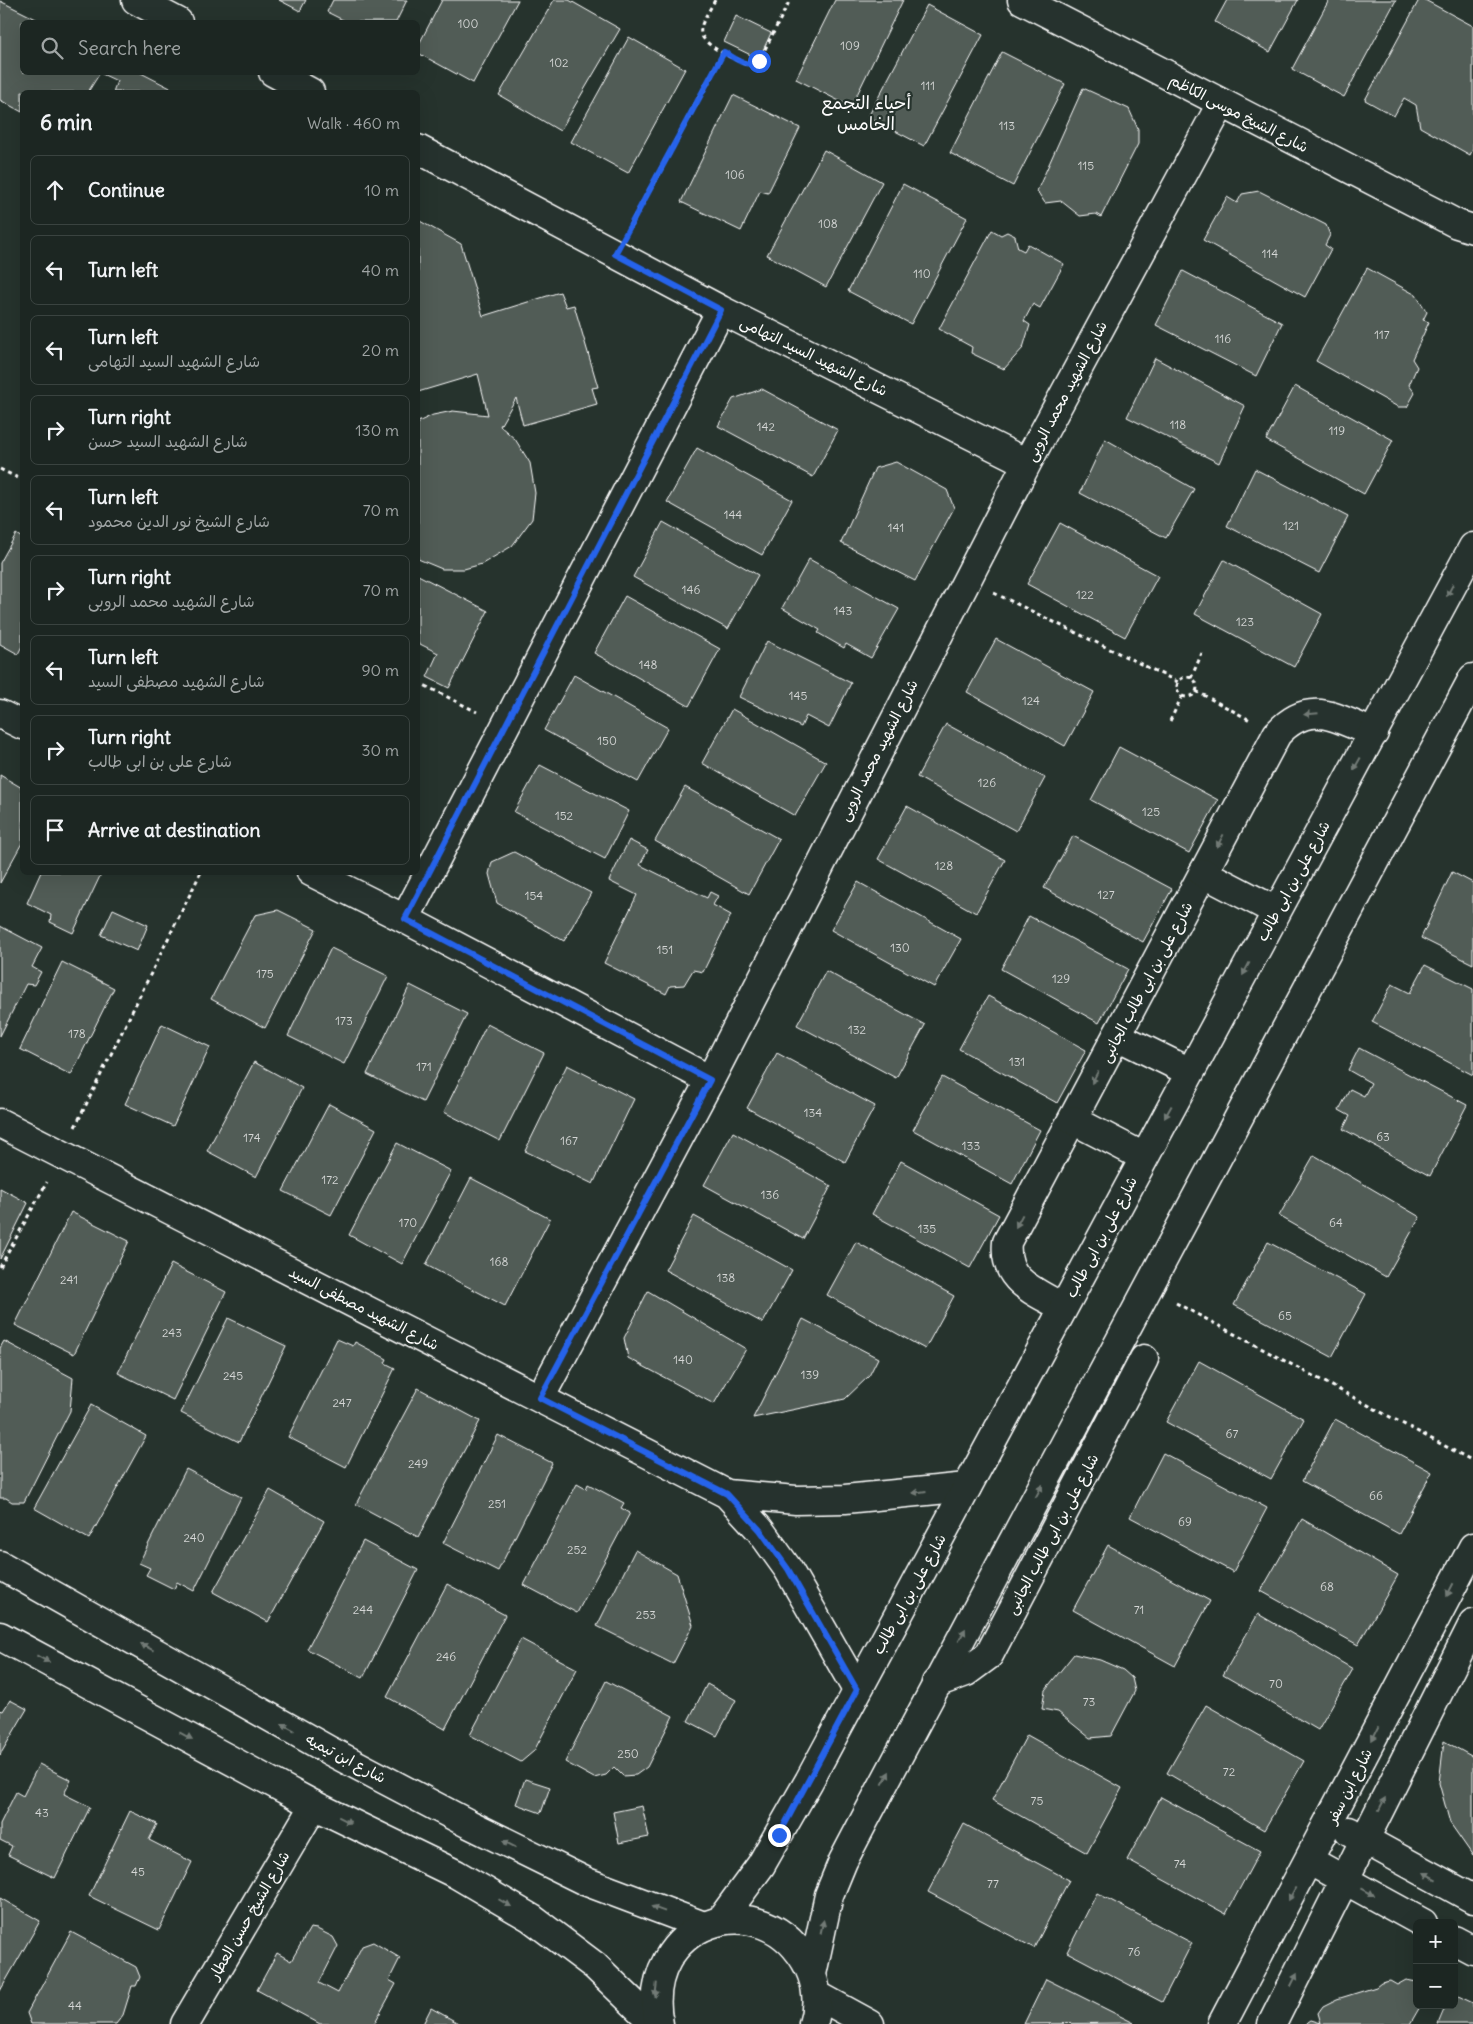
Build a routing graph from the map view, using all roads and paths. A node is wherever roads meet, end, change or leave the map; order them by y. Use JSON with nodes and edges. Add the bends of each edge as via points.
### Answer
{"nodes":[{"id":1,"x":136,"y":0,"type":"edge"},
{"id":2,"x":715,"y":0,"type":"edge"},
{"id":3,"x":790,"y":0,"type":"edge"},
{"id":4,"x":1022,"y":0,"type":"edge"},
{"id":5,"x":174,"y":20,"type":"edge"},
{"id":6,"x":724,"y":52,"type":"junction"},
{"id":7,"x":279,"y":75,"type":"edge"},
{"id":8,"x":306,"y":90,"type":"edge"},
{"id":9,"x":1221,"y":104,"type":"junction"},
{"id":10,"x":420,"y":150,"type":"edge"},
{"id":11,"x":1468,"y":231,"type":"edge"},
{"id":12,"x":615,"y":254,"type":"junction"},
{"id":13,"x":721,"y":310,"type":"junction"},
{"id":14,"x":1027,"y":462,"type":"junction"},
{"id":15,"x":0,"y":469,"type":"edge"},
{"id":16,"x":20,"y":479,"type":"edge"},
{"id":17,"x":1473,"y":547,"type":"edge"},
{"id":18,"x":966,"y":580,"type":"junction"},
{"id":19,"x":1202,"y":653,"type":"dead end"},
{"id":20,"x":1191,"y":678,"type":"junction"},
{"id":21,"x":1473,"y":678,"type":"edge"},
{"id":22,"x":1178,"y":682,"type":"junction"},
{"id":23,"x":420,"y":683,"type":"edge"},
{"id":24,"x":1196,"y":691,"type":"junction"},
{"id":25,"x":1182,"y":696,"type":"junction"},
{"id":26,"x":0,"y":714,"type":"edge"},
{"id":27,"x":1170,"y":721,"type":"dead end"},
{"id":28,"x":20,"y":725,"type":"edge"},
{"id":29,"x":505,"y":727,"type":"junction"},
{"id":30,"x":1374,"y":733,"type":"junction"},
{"id":31,"x":1277,"y":734,"type":"junction"},
{"id":32,"x":1203,"y":873,"type":"junction"},
{"id":33,"x":200,"y":875,"type":"edge"},
{"id":34,"x":317,"y":875,"type":"edge"},
{"id":35,"x":1276,"y":911,"type":"junction"},
{"id":36,"x":405,"y":919,"type":"junction"},
{"id":37,"x":1117,"y":1036,"type":"junction"},
{"id":38,"x":1190,"y":1072,"type":"junction"},
{"id":39,"x":710,"y":1080,"type":"junction"},
{"id":40,"x":1073,"y":1120,"type":"junction"},
{"id":41,"x":0,"y":1123,"type":"edge"},
{"id":42,"x":62,"y":1153,"type":"junction"},
{"id":43,"x":1144,"y":1157,"type":"junction"},
{"id":44,"x":0,"y":1267,"type":"edge"},
{"id":45,"x":1148,"y":1287,"type":"junction"},
{"id":46,"x":1062,"y":1307,"type":"junction"},
{"id":47,"x":1144,"y":1359,"type":"dead end"},
{"id":48,"x":540,"y":1398,"type":"junction"},
{"id":49,"x":1473,"y":1461,"type":"edge"},
{"id":50,"x":967,"y":1487,"type":"junction"},
{"id":51,"x":727,"y":1494,"type":"junction"},
{"id":52,"x":1473,"y":1547,"type":"edge"},
{"id":53,"x":0,"y":1565,"type":"edge"},
{"id":54,"x":1473,"y":1624,"type":"edge"},
{"id":55,"x":0,"y":1636,"type":"edge"},
{"id":56,"x":936,"y":1683,"type":"junction"},
{"id":57,"x":857,"y":1690,"type":"junction"},
{"id":58,"x":314,"y":1805,"type":"junction"},
{"id":59,"x":1330,"y":1821,"type":"junction"},
{"id":60,"x":1364,"y":1840,"type":"junction"},
{"id":61,"x":1310,"y":1861,"type":"junction"},
{"id":62,"x":1344,"y":1880,"type":"junction"},
{"id":63,"x":1473,"y":1899,"type":"edge"},
{"id":64,"x":1416,"y":1919,"type":"edge"},
{"id":65,"x":712,"y":1923,"type":"junction"},
{"id":66,"x":1458,"y":1942,"type":"edge"},
{"id":67,"x":1473,"y":1950,"type":"edge"},
{"id":68,"x":814,"y":1985,"type":"junction"},
{"id":69,"x":185,"y":2024,"type":"edge"},
{"id":70,"x":655,"y":2024,"type":"edge"},
{"id":71,"x":659,"y":2024,"type":"edge"},
{"id":72,"x":813,"y":2024,"type":"edge"},
{"id":73,"x":870,"y":2024,"type":"edge"},
{"id":74,"x":1222,"y":2024,"type":"edge"},
{"id":75,"x":1272,"y":2024,"type":"edge"}],
"edges":[{"from":1,"to":5,"type":"street"},
{"from":2,"to":6,"type":"path","via":[[700,28],[701,37],[706,44]]},
{"from":3,"to":6,"type":"path","via":[[759,61],[747,65]]},
{"from":4,"to":9,"type":"street","name":"شارع الشيخ موسى الكاظم"},
{"from":6,"to":12,"type":"path"},
{"from":7,"to":8,"type":"street"},
{"from":9,"to":11,"type":"street","name":"شارع الشيخ موسى الكاظم"},
{"from":9,"to":14,"type":"street","name":"شارع الشهيد محمد الروبى"},
{"from":10,"to":12,"type":"street","name":"شارع الشهيد السيد التهامى"},
{"from":12,"to":13,"type":"street","name":"شارع الشهيد السيد التهامى"},
{"from":13,"to":14,"type":"street","name":"شارع الشهيد السيد التهامى"},
{"from":13,"to":29,"type":"street"},
{"from":14,"to":18,"type":"street","name":"شارع الشهيد محمد الروبى"},
{"from":15,"to":16,"type":"path"},
{"from":17,"to":30,"type":"street","name":"شارع على بن ابى طالب","one_way":true},
{"from":18,"to":22,"type":"path"},
{"from":18,"to":39,"type":"street","name":"شارع الشهيد محمد الروبى"},
{"from":19,"to":20,"type":"path"},
{"from":20,"to":22,"type":"path","via":[[1184,677]]},
{"from":20,"to":24,"type":"path","via":[[1197,685]]},
{"from":21,"to":45,"type":"street"},
{"from":22,"to":25,"type":"path","via":[[1176,688]]},
{"from":23,"to":29,"type":"path"},
{"from":24,"to":25,"type":"path","via":[[1188,697]]},
{"from":24,"to":31,"type":"path"},
{"from":25,"to":27,"type":"path"},
{"from":26,"to":28,"type":"street"},
{"from":29,"to":36,"type":"street"},
{"from":30,"to":31,"type":"street","name":"شارع على بن ابى طالب الجانبى","one_way":true,"via":[[1319,713],[1302,714],[1289,721]]},
{"from":30,"to":35,"type":"street","name":"شارع على بن ابى طالب","one_way":true},
{"from":31,"to":32,"type":"street","name":"شارع على بن ابى طالب الجانبى","one_way":true},
{"from":32,"to":35,"type":"street"},
{"from":32,"to":37,"type":"street","name":"شارع على بن ابى طالب الجانبى"},
{"from":33,"to":42,"type":"path"},
{"from":34,"to":36,"type":"street"},
{"from":35,"to":38,"type":"street","name":"شارع على بن ابى طالب","one_way":true},
{"from":36,"to":39,"type":"street"},
{"from":37,"to":38,"type":"street"},
{"from":37,"to":40,"type":"street","name":"شارع على بن ابى طالب الجانبى","one_way":true},
{"from":38,"to":43,"type":"street","name":"شارع على بن ابى طالب","one_way":true},
{"from":39,"to":48,"type":"street","name":"شارع الشهيد محمد الروبى"},
{"from":40,"to":43,"type":"street"},
{"from":40,"to":46,"type":"street","name":"شارع على بن ابى طالب الجانبى","one_way":true,"via":[[1008,1242],[1006,1256],[1010,1270],[1021,1283]]},
{"from":41,"to":42,"type":"street","name":"شارع الشهيد مصطفى السيد"},
{"from":42,"to":44,"type":"path"},
{"from":42,"to":48,"type":"street","name":"شارع الشهيد مصطفى السيد"},
{"from":43,"to":46,"type":"street","name":"شارع على بن ابى طالب"},
{"from":45,"to":49,"type":"path"},
{"from":56,"to":45,"type":"street","one_way":true},
{"from":46,"to":50,"type":"street","name":"شارع على بن ابى طالب"},
{"from":47,"to":56,"type":"street","name":"شارع على بن ابى طالب الجانبى","via":[[989,1656],[966,1672]]},
{"from":48,"to":51,"type":"street","name":"شارع الشهيد مصطفى السيد"},
{"from":50,"to":51,"type":"street","name":"شارع الشهيد مصطفى السيد","one_way":true,"via":[[845,1499],[796,1500]]},
{"from":50,"to":57,"type":"street","name":"شارع على بن ابى طالب"},
{"from":51,"to":57,"type":"street","name":"شارع الشهيد مصطفى السيد","via":[[760,1530],[788,1569]]},
{"from":52,"to":59,"type":"street","name":"شارع ابن سفر","one_way":true},
{"from":65,"to":53,"type":"street","name":"شارع ابن تيميه","one_way":true,"via":[[586,1882],[469,1824],[330,1751]]},
{"from":60,"to":54,"type":"street","one_way":true},
{"from":55,"to":58,"type":"street","one_way":true},
{"from":68,"to":56,"type":"street","one_way":true,"via":[[829,1895],[843,1861]]},
{"from":57,"to":65,"type":"street","name":"شارع على بن ابى طالب","via":[[770,1850],[750,1881]]},
{"from":58,"to":69,"type":"street","name":"شارع الشيخ حسن العطار"},
{"from":58,"to":70,"type":"street","one_way":true,"via":[[456,1874],[531,1918],[595,1966]]},
{"from":59,"to":60,"type":"street"},
{"from":59,"to":61,"type":"street","name":"شارع ابن سفر"},
{"from":60,"to":62,"type":"street"},
{"from":63,"to":60,"type":"street","one_way":true},
{"from":61,"to":62,"type":"street"},
{"from":61,"to":74,"type":"street","name":"شارع ابن سفر","one_way":true},
{"from":62,"to":64,"type":"street","one_way":true},
{"from":75,"to":62,"type":"street","one_way":true},
{"from":65,"to":68,"type":"street","via":[[743,1919],[765,1925],[786,1937],[802,1954]]},
{"from":65,"to":71,"type":"street","one_way":true,"via":[[682,1939],[667,1958],[657,1980],[655,2005]]},
{"from":66,"to":67,"type":"street"},
{"from":68,"to":72,"type":"street"},
{"from":68,"to":73,"type":"street"}]}
